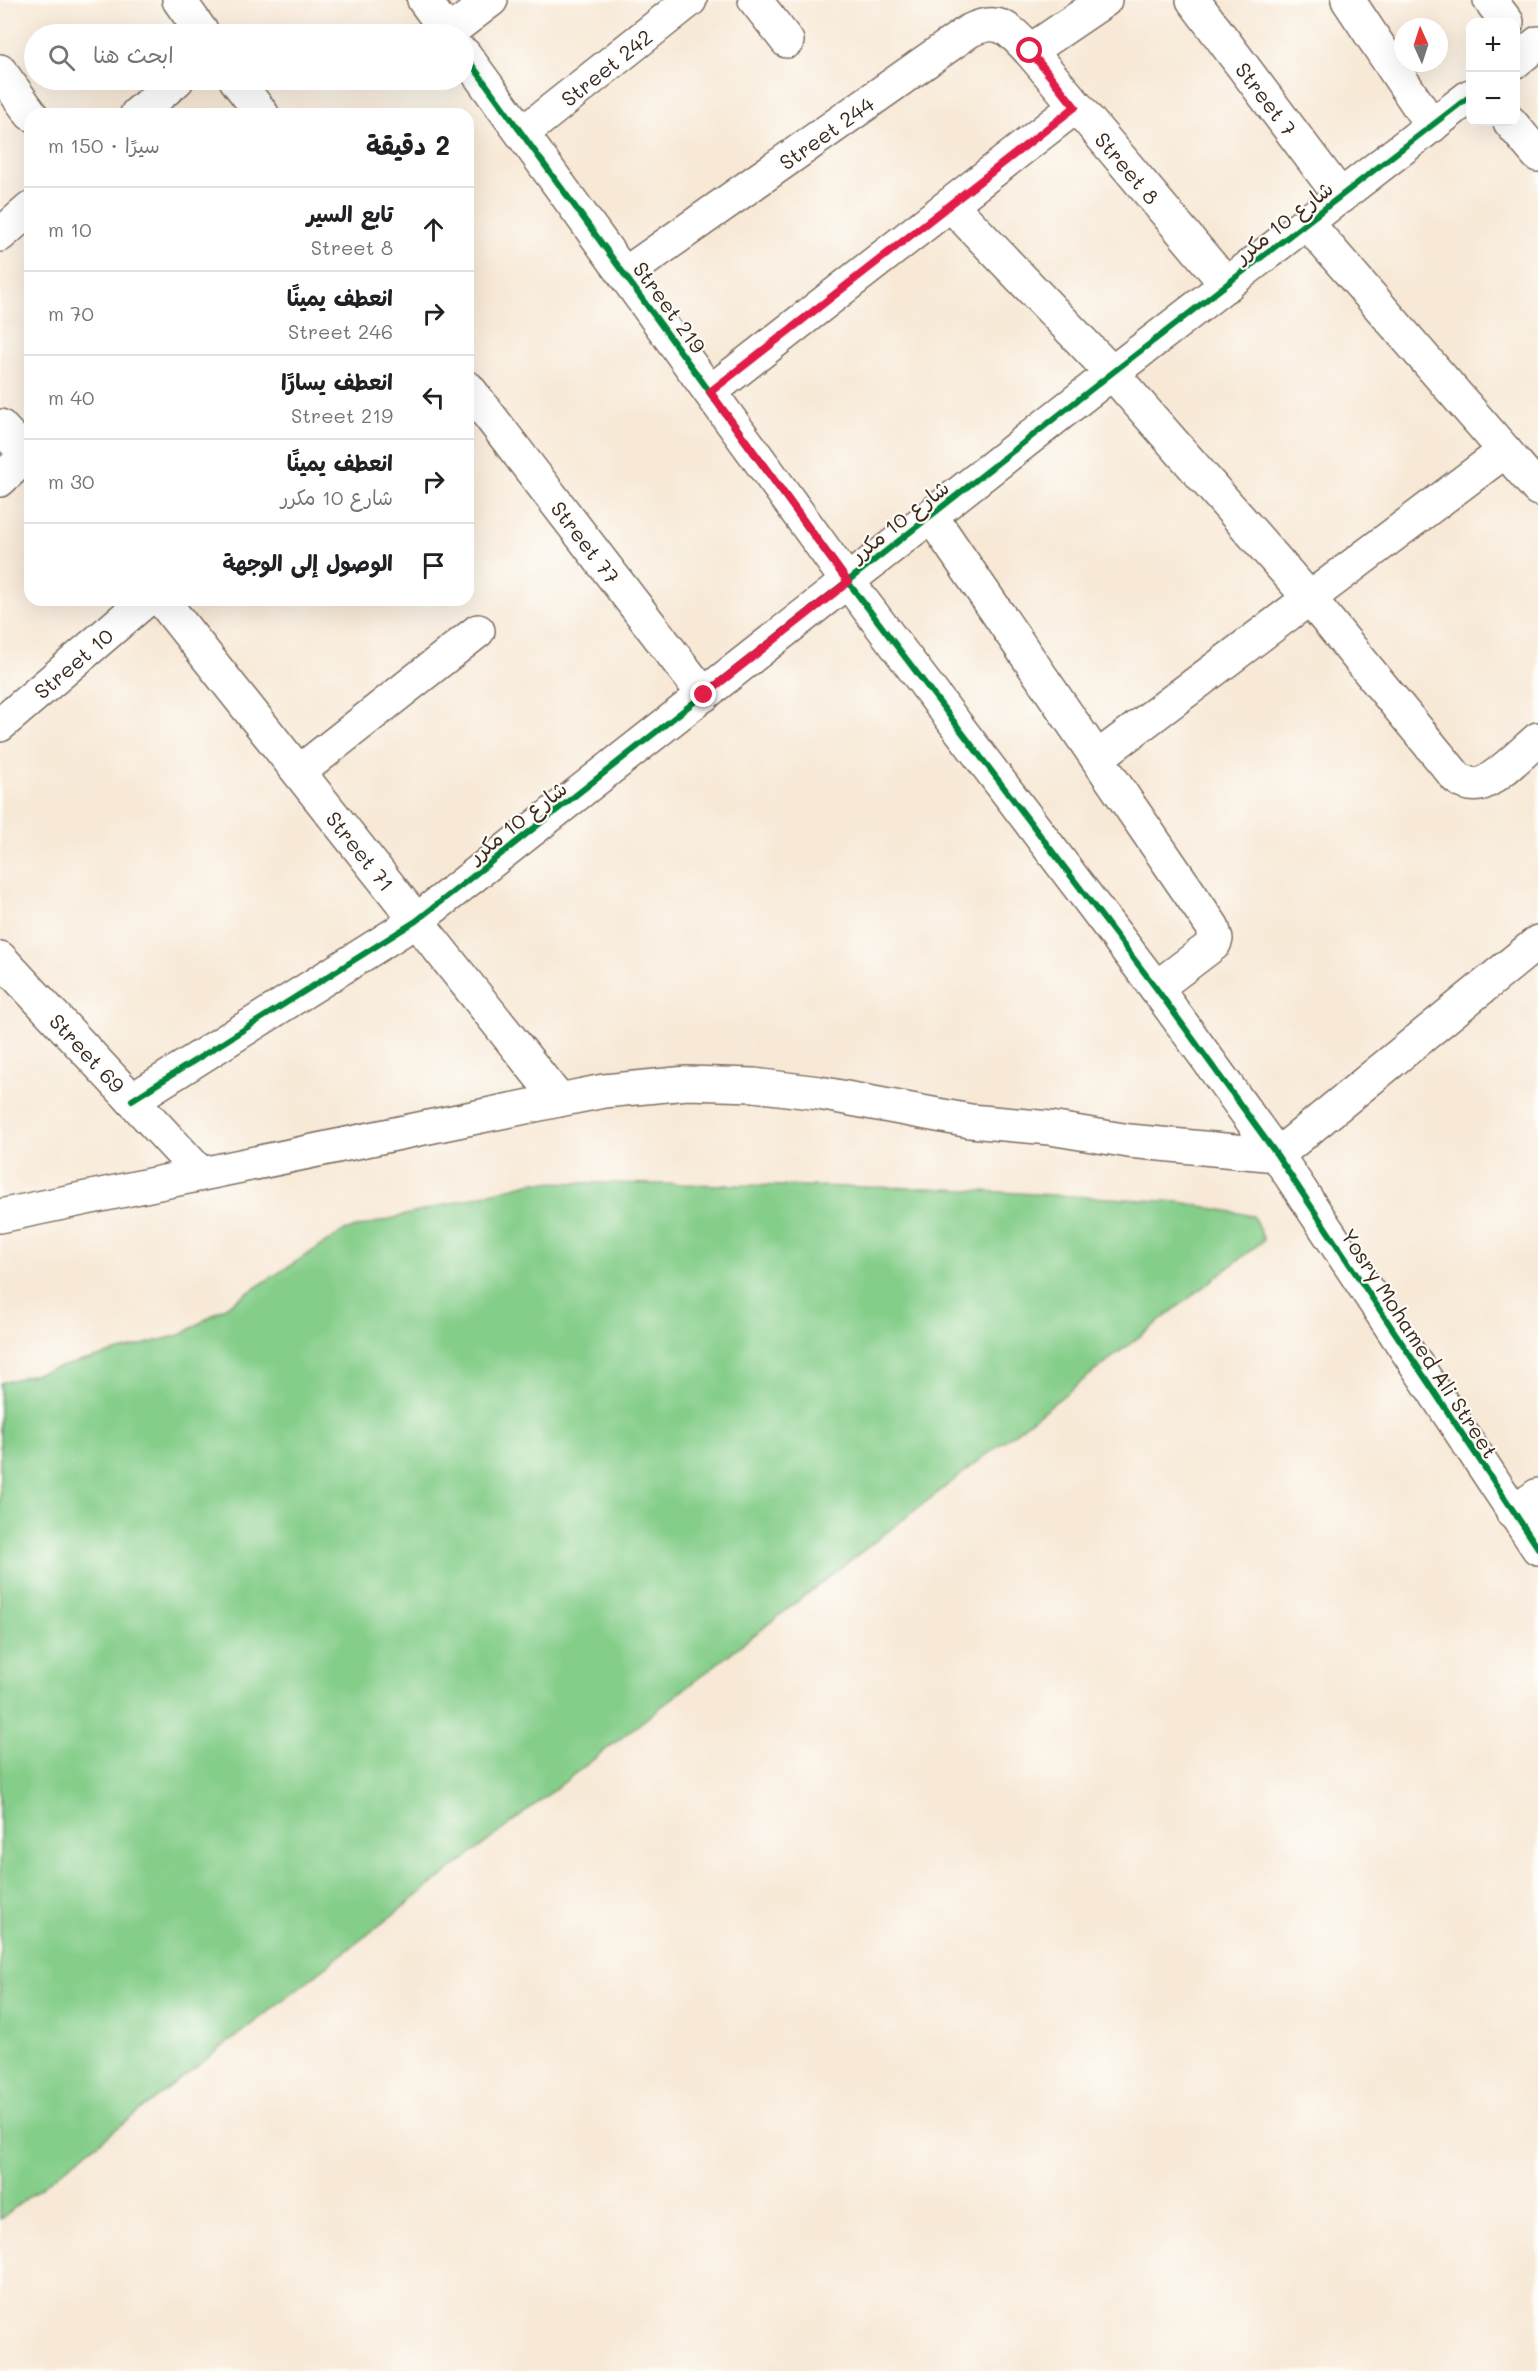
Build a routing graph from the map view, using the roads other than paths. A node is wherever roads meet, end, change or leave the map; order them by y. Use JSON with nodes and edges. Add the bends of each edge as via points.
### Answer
{"nodes":[{"id":1,"x":179,"y":0,"type":"edge"},
{"id":2,"x":424,"y":0,"type":"edge"},
{"id":3,"x":491,"y":0,"type":"edge"},
{"id":4,"x":690,"y":0,"type":"edge"},
{"id":5,"x":755,"y":0,"type":"edge"},
{"id":6,"x":1105,"y":0,"type":"edge"},
{"id":7,"x":1193,"y":0,"type":"edge"},
{"id":8,"x":1348,"y":0,"type":"edge"},
{"id":9,"x":1490,"y":0,"type":"edge"},
{"id":10,"x":1504,"y":18,"type":"edge"},
{"id":11,"x":196,"y":24,"type":"edge"},
{"id":12,"x":442,"y":24,"type":"edge"},
{"id":13,"x":469,"y":24,"type":"edge"},
{"id":14,"x":787,"y":42,"type":"dead end"},
{"id":15,"x":1030,"y":51,"type":"junction"},
{"id":16,"x":474,"y":67,"type":"edge"},
{"id":17,"x":0,"y":71,"type":"edge"},
{"id":18,"x":166,"y":90,"type":"edge"},
{"id":19,"x":244,"y":90,"type":"edge"},
{"id":20,"x":1466,"y":99,"type":"edge"},
{"id":21,"x":1075,"y":107,"type":"junction"},
{"id":22,"x":27,"y":108,"type":"edge"},
{"id":23,"x":145,"y":108,"type":"edge"},
{"id":24,"x":257,"y":108,"type":"edge"},
{"id":25,"x":1432,"y":126,"type":"junction"},
{"id":26,"x":1513,"y":126,"type":"edge"},
{"id":27,"x":523,"y":133,"type":"junction"},
{"id":28,"x":1538,"y":156,"type":"edge"},
{"id":29,"x":1341,"y":197,"type":"junction"},
{"id":30,"x":951,"y":205,"type":"junction"},
{"id":31,"x":24,"y":214,"type":"edge"},
{"id":32,"x":1307,"y":223,"type":"junction"},
{"id":33,"x":0,"y":235,"type":"edge"},
{"id":34,"x":625,"y":274,"type":"junction"},
{"id":35,"x":1227,"y":285,"type":"junction"},
{"id":36,"x":1112,"y":373,"type":"junction"},
{"id":37,"x":710,"y":392,"type":"junction"},
{"id":38,"x":474,"y":396,"type":"edge"},
{"id":39,"x":0,"y":426,"type":"edge"},
{"id":40,"x":24,"y":451,"type":"edge"},
{"id":41,"x":1505,"y":451,"type":"junction"},
{"id":42,"x":24,"y":460,"type":"edge"},
{"id":43,"x":0,"y":480,"type":"edge"},
{"id":44,"x":1538,"y":489,"type":"edge"},
{"id":45,"x":931,"y":516,"type":"junction"},
{"id":46,"x":848,"y":582,"type":"junction"},
{"id":47,"x":1310,"y":599,"type":"junction"},
{"id":48,"x":139,"y":606,"type":"edge"},
{"id":49,"x":167,"y":606,"type":"edge"},
{"id":50,"x":478,"y":631,"type":"dead end"},
{"id":51,"x":704,"y":695,"type":"junction"},
{"id":52,"x":0,"y":725,"type":"edge"},
{"id":53,"x":1538,"y":740,"type":"edge"},
{"id":54,"x":1097,"y":758,"type":"junction"},
{"id":55,"x":299,"y":772,"type":"junction"},
{"id":56,"x":416,"y":921,"type":"junction"},
{"id":57,"x":1538,"y":942,"type":"edge"},
{"id":58,"x":0,"y":958,"type":"edge"},
{"id":59,"x":1156,"y":988,"type":"junction"},
{"id":60,"x":132,"y":1100,"type":"junction"},
{"id":61,"x":559,"y":1100,"type":"junction"},
{"id":62,"x":1277,"y":1155,"type":"junction"},
{"id":63,"x":201,"y":1174,"type":"junction"},
{"id":64,"x":0,"y":1216,"type":"edge"},
{"id":65,"x":1526,"y":1504,"type":"edge"},
{"id":66,"x":1538,"y":1548,"type":"edge"}],
"edges":[{"from":1,"to":11,"type":"street"},
{"from":2,"to":12,"type":"street","name":"Street 219"},
{"from":3,"to":13,"type":"street"},
{"from":4,"to":27,"type":"street","name":"Street 242"},
{"from":5,"to":14,"type":"street"},
{"from":6,"to":15,"type":"street"},
{"from":7,"to":29,"type":"street","name":"Street 7"},
{"from":8,"to":25,"type":"street"},
{"from":9,"to":10,"type":"street"},
{"from":15,"to":21,"type":"street","name":"Street 8"},
{"from":15,"to":34,"type":"street","name":"Street 244","via":[[1009,29],[996,24],[969,31]]},
{"from":16,"to":27,"type":"street","name":"Street 219"},
{"from":17,"to":22,"type":"street"},
{"from":18,"to":23,"type":"street"},
{"from":19,"to":24,"type":"street"},
{"from":20,"to":25,"type":"street","name":"شارع 10 مكرر"},
{"from":21,"to":30,"type":"street"},
{"from":21,"to":35,"type":"street","name":"Street 8"},
{"from":25,"to":29,"type":"street","name":"شارع 10 مكرر"},
{"from":26,"to":28,"type":"street"},
{"from":27,"to":34,"type":"street","name":"Street 219"},
{"from":29,"to":32,"type":"street","name":"شارع 10 مكرر"},
{"from":30,"to":36,"type":"street"},
{"from":30,"to":37,"type":"street"},
{"from":31,"to":33,"type":"street"},
{"from":32,"to":35,"type":"street","name":"شارع 10 مكرر"},
{"from":32,"to":41,"type":"street"},
{"from":34,"to":37,"type":"street","name":"Street 219"},
{"from":35,"to":36,"type":"street","name":"شارع 10 مكرر"},
{"from":36,"to":45,"type":"street","name":"شارع 10 مكرر"},
{"from":36,"to":47,"type":"street"},
{"from":37,"to":46,"type":"street","name":"Street 219"},
{"from":38,"to":51,"type":"street","name":"Street 77"},
{"from":39,"to":40,"type":"street"},
{"from":41,"to":44,"type":"street"},
{"from":41,"to":47,"type":"street"},
{"from":42,"to":43,"type":"street"},
{"from":45,"to":46,"type":"street","name":"شارع 10 مكرر"},
{"from":45,"to":54,"type":"street"},
{"from":46,"to":51,"type":"street","name":"شارع 10 مكرر"},
{"from":46,"to":59,"type":"street","name":"Street 219"},
{"from":47,"to":53,"type":"street","via":[[1457,778],[1467,784],[1480,784]]},
{"from":47,"to":54,"type":"street"},
{"from":48,"to":52,"type":"street","name":"Street 10"},
{"from":49,"to":55,"type":"street","name":"Street 71"},
{"from":50,"to":55,"type":"street"},
{"from":51,"to":56,"type":"street","name":"شارع 10 مكرر"},
{"from":54,"to":59,"type":"street","via":[[1215,933],[1214,944]]},
{"from":55,"to":56,"type":"street","name":"Street 71"},
{"from":56,"to":60,"type":"street","name":"شارع 10 مكرر"},
{"from":56,"to":61,"type":"street","name":"Street 71"},
{"from":57,"to":62,"type":"street"},
{"from":58,"to":60,"type":"street","name":"Street 69"},
{"from":59,"to":62,"type":"street","name":"Yosry Mohamed Ali Street"},
{"from":60,"to":63,"type":"street","name":"Street 69"},
{"from":61,"to":62,"type":"street","via":[[687,1083],[754,1085],[970,1121]]},
{"from":61,"to":63,"type":"street"},
{"from":62,"to":65,"type":"street","name":"Yosry Mohamed Ali Street"},
{"from":63,"to":64,"type":"street"},
{"from":65,"to":66,"type":"street","name":"Yosry Mohamed Ali Street"}]}
